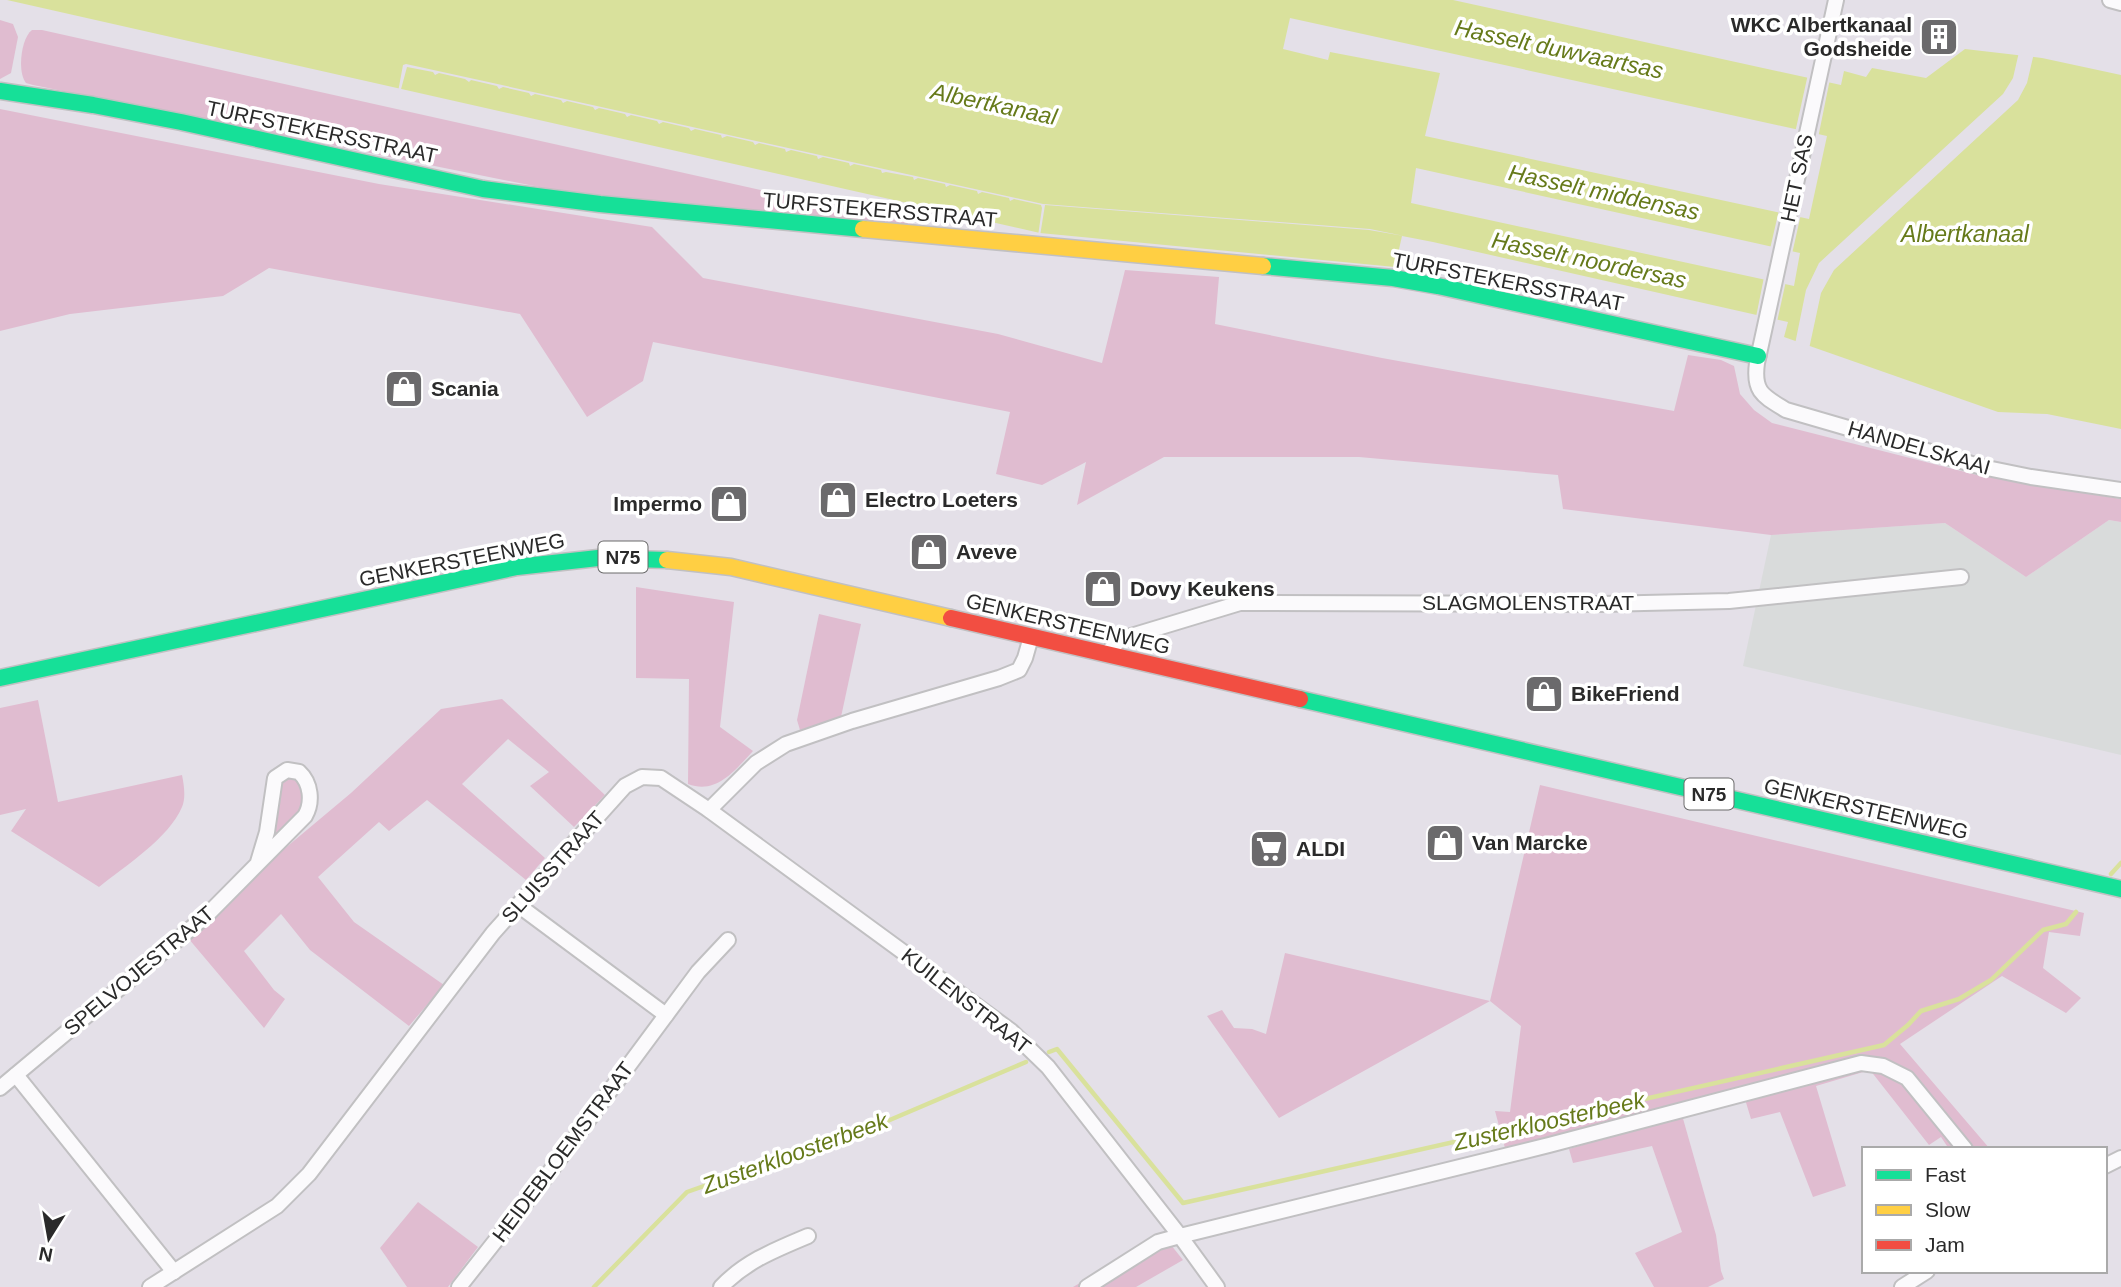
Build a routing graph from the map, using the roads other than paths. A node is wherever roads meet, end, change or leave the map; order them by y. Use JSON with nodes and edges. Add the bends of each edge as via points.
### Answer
{"nodes":[{"id":1,"x":1836,"y":0,"type":"edge"},
{"id":2,"x":2110,"y":0,"type":"edge"},
{"id":3,"x":2121,"y":3,"type":"edge"},
{"id":4,"x":0,"y":91,"type":"edge"},
{"id":5,"x":1758,"y":356,"type":"junction"},
{"id":6,"x":2121,"y":490,"type":"edge"},
{"id":7,"x":1961,"y":577,"type":"dead end"},
{"id":8,"x":1031,"y":637,"type":"junction"},
{"id":9,"x":1106,"y":654,"type":"junction"},
{"id":10,"x":0,"y":677,"type":"edge"},
{"id":11,"x":709,"y":810,"type":"junction"},
{"id":12,"x":258,"y":862,"type":"junction"},
{"id":13,"x":2121,"y":889,"type":"edge"},
{"id":14,"x":518,"y":905,"type":"junction"},
{"id":15,"x":729,"y":940,"type":"dead end"},
{"id":16,"x":666,"y":1015,"type":"junction"},
{"id":17,"x":16,"y":1075,"type":"junction"},
{"id":18,"x":0,"y":1088,"type":"edge"},
{"id":19,"x":1963,"y":1147,"type":"edge"},
{"id":20,"x":808,"y":1236,"type":"dead end"},
{"id":21,"x":1180,"y":1236,"type":"junction"},
{"id":22,"x":174,"y":1272,"type":"junction"},
{"id":23,"x":1924,"y":1273,"type":"edge"},
{"id":24,"x":150,"y":1287,"type":"edge"},
{"id":25,"x":459,"y":1287,"type":"edge"},
{"id":26,"x":721,"y":1287,"type":"edge"},
{"id":27,"x":1087,"y":1287,"type":"edge"},
{"id":28,"x":1217,"y":1287,"type":"edge"},
{"id":29,"x":1902,"y":1287,"type":"edge"}],
"edges":[{"from":1,"to":5,"type":"street","name":"HET SAS"},
{"from":2,"to":3,"type":"street"},
{"from":4,"to":5,"type":"main road","name":"TURFSTEKERSSTRAAT","via":[[181,122],[483,188],[774,222],[1392,278]]},
{"from":5,"to":6,"type":"street","name":"HANDELSKAAI","via":[[1757,387],[1786,410],[1982,467]]},
{"from":7,"to":9,"type":"street","name":"SLAGMOLENSTRAAT","via":[[1729,601],[1240,603],[1122,639]]},
{"from":8,"to":9,"type":"main road","name":"GENKERSTEENWEG","number":"N75"},
{"from":8,"to":10,"type":"main road","name":"GENKERSTEENWEG","number":"N75","via":[[731,567],[656,558],[583,558],[517,567]]},
{"from":8,"to":11,"type":"street","via":[[1019,670],[786,744],[756,763]]},
{"from":9,"to":13,"type":"main road","name":"GENKERSTEENWEG","number":"N75"},
{"from":11,"to":14,"type":"street","name":"SLUISSTRAAT","via":[[661,778],[642,777],[625,786]]},
{"from":11,"to":21,"type":"street","name":"KUILENSTRAAT","via":[[1011,1031],[1048,1067]]},
{"from":12,"to":12,"type":"street","name":"SPELVOJESTRAAT","via":[[275,778],[287,770],[299,772],[307,783],[309,809]]},
{"from":12,"to":17,"type":"street","name":"SPELVOJESTRAAT","via":[[207,915]]},
{"from":14,"to":16,"type":"street"},
{"from":14,"to":22,"type":"street","name":"SLUISSTRAAT","via":[[309,1174],[276,1206]]},
{"from":15,"to":16,"type":"street","name":"HEIDEBLOEMSTRAAT"},
{"from":16,"to":25,"type":"street","name":"HEIDEBLOEMSTRAAT"},
{"from":17,"to":18,"type":"street","name":"SPELVOJESTRAAT"},
{"from":17,"to":22,"type":"street"},
{"from":19,"to":21,"type":"street","via":[[1907,1078],[1882,1066],[1861,1063]]},
{"from":20,"to":26,"type":"street","via":[[754,1259]]},
{"from":21,"to":27,"type":"street","via":[[1158,1242]]},
{"from":21,"to":28,"type":"street","name":"KUILENSTRAAT"},
{"from":22,"to":24,"type":"street","name":"SLUISSTRAAT"},
{"from":23,"to":29,"type":"street"}]}
